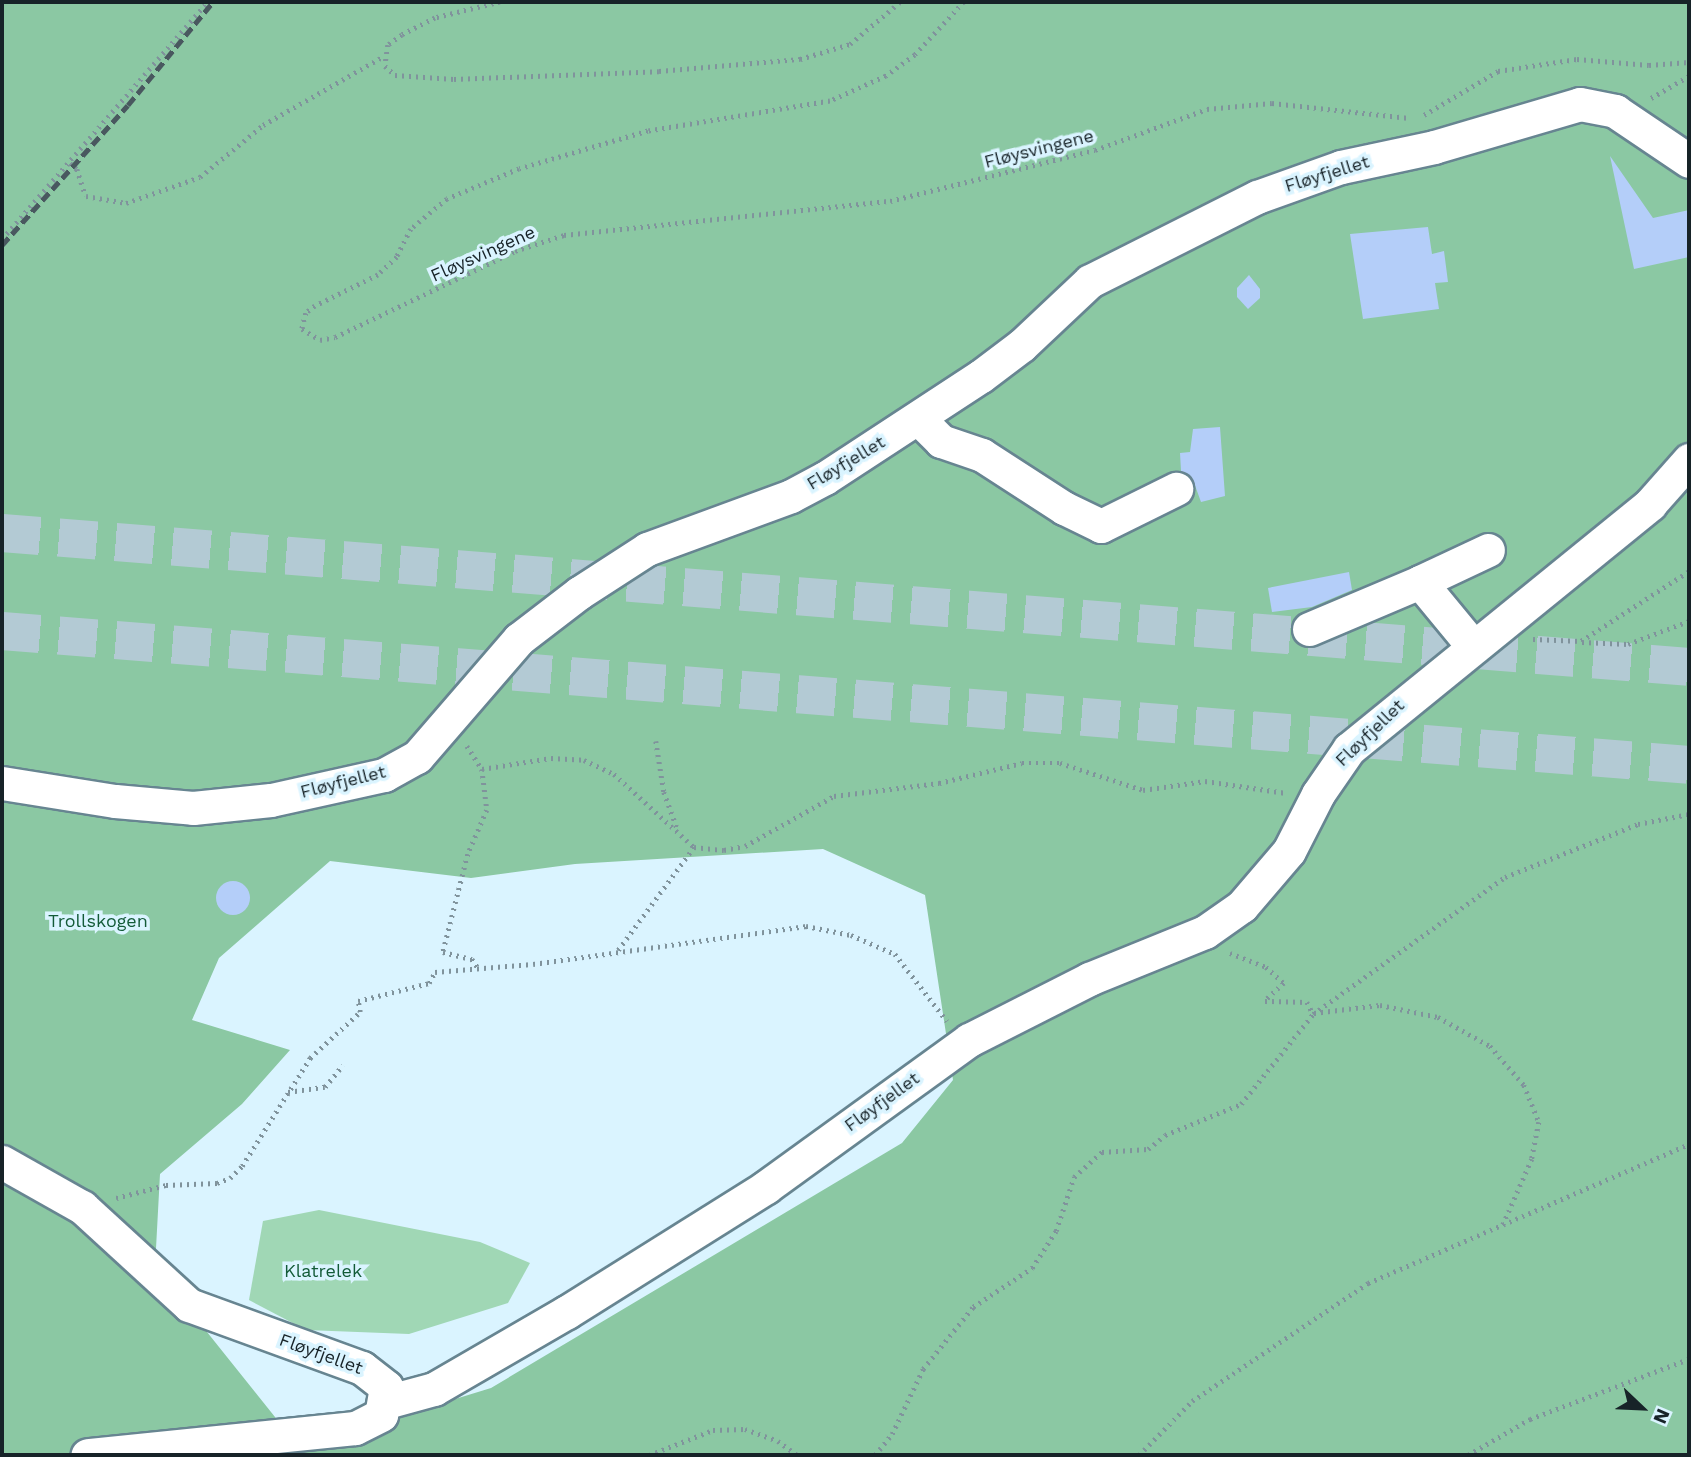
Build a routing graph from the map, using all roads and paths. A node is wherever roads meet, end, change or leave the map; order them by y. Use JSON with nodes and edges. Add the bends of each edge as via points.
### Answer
{"nodes":[{"id":1,"x":207,"y":2,"type":"edge"},
{"id":2,"x":500,"y":2,"type":"edge"},
{"id":3,"x":900,"y":2,"type":"edge"},
{"id":4,"x":964,"y":2,"type":"edge"},
{"id":5,"x":384,"y":56,"type":"junction"},
{"id":6,"x":1689,"y":62,"type":"edge"},
{"id":7,"x":1689,"y":76,"type":"edge"},
{"id":8,"x":1417,"y":119,"type":"junction"},
{"id":9,"x":1430,"y":121,"type":"dead end"},
{"id":10,"x":1637,"y":123,"type":"junction"},
{"id":11,"x":1689,"y":161,"type":"edge"},
{"id":12,"x":70,"y":163,"type":"junction"},
{"id":13,"x":2,"y":239,"type":"edge"},
{"id":14,"x":919,"y":419,"type":"junction"},
{"id":15,"x":1689,"y":460,"type":"edge"},
{"id":16,"x":1176,"y":489,"type":"dead end"},
{"id":17,"x":1488,"y":550,"type":"dead end"},
{"id":18,"x":1689,"y":571,"type":"edge"},
{"id":19,"x":1420,"y":583,"type":"junction"},
{"id":20,"x":1689,"y":621,"type":"edge"},
{"id":21,"x":1309,"y":628,"type":"dead end"},
{"id":22,"x":1478,"y":640,"type":"junction"},
{"id":23,"x":1581,"y":641,"type":"junction"},
{"id":24,"x":451,"y":722,"type":"junction"},
{"id":25,"x":656,"y":741,"type":"dead end"},
{"id":26,"x":482,"y":769,"type":"junction"},
{"id":27,"x":2,"y":783,"type":"edge"},
{"id":28,"x":1315,"y":800,"type":"junction"},
{"id":29,"x":1689,"y":814,"type":"edge"},
{"id":30,"x":677,"y":830,"type":"junction"},
{"id":31,"x":694,"y":847,"type":"junction"},
{"id":32,"x":1183,"y":943,"type":"junction"},
{"id":33,"x":618,"y":951,"type":"junction"},
{"id":34,"x":478,"y":968,"type":"junction"},
{"id":35,"x":1313,"y":1014,"type":"junction"},
{"id":36,"x":969,"y":1040,"type":"junction"},
{"id":37,"x":343,"y":1065,"type":"dead end"},
{"id":38,"x":287,"y":1091,"type":"junction"},
{"id":39,"x":1689,"y":1144,"type":"edge"},
{"id":40,"x":2,"y":1162,"type":"edge"},
{"id":41,"x":82,"y":1207,"type":"junction"},
{"id":42,"x":1503,"y":1225,"type":"junction"},
{"id":43,"x":1689,"y":1359,"type":"edge"},
{"id":44,"x":386,"y":1402,"type":"junction"},
{"id":45,"x":86,"y":1455,"type":"edge"},
{"id":46,"x":649,"y":1455,"type":"edge"},
{"id":47,"x":797,"y":1455,"type":"edge"},
{"id":48,"x":874,"y":1455,"type":"edge"},
{"id":49,"x":1139,"y":1455,"type":"edge"},
{"id":50,"x":1468,"y":1455,"type":"edge"}],
"edges":[{"from":1,"to":12,"type":"path"},
{"from":2,"to":5,"type":"path","via":[[435,18],[388,45]]},
{"from":3,"to":5,"type":"path","via":[[850,44],[800,59],[659,71],[454,79],[395,75],[385,66]]},
{"from":4,"to":8,"type":"path","name":"Fløysvingene","via":[[915,55],[886,76],[830,101],[648,131],[519,169],[447,199],[411,229],[397,257],[378,275],[315,306],[306,313],[302,329],[320,340],[335,337],[515,251],[564,234],[890,201],[1095,150],[1217,108],[1272,103]]},
{"from":5,"to":12,"type":"path","via":[[263,125],[200,177],[126,203],[86,196],[77,169]]},
{"from":6,"to":8,"type":"path","via":[[1649,65],[1577,59],[1498,71]]},
{"from":7,"to":10,"type":"path","via":[[1648,100]]},
{"from":8,"to":9,"type":"path","name":"Fløysvingene"},
{"from":10,"to":11,"type":"lane","name":"Fløyfjellet"},
{"from":10,"to":14,"type":"lane","name":"Fløyfjellet","via":[[1593,104],[1562,106],[1434,147],[1305,177],[1112,267],[1072,296],[1022,345]]},
{"from":12,"to":13,"type":"path"},
{"from":14,"to":16,"type":"lane","via":[[941,441],[982,455],[1064,508],[1101,526]]},
{"from":14,"to":24,"type":"lane","name":"Fløyfjellet","via":[[791,496],[647,549],[579,593],[519,639]]},
{"from":15,"to":22,"type":"lane","name":"Fløyfjellet","via":[[1650,504]]},
{"from":17,"to":19,"type":"lane"},
{"from":18,"to":23,"type":"path"},
{"from":19,"to":21,"type":"lane"},
{"from":19,"to":22,"type":"lane"},
{"from":20,"to":23,"type":"path","via":[[1628,644]]},
{"from":22,"to":23,"type":"path"},
{"from":22,"to":28,"type":"lane","name":"Fløyfjellet","via":[[1349,749]]},
{"from":24,"to":26,"type":"path"},
{"from":24,"to":27,"type":"lane","name":"Fløyfjellet","via":[[417,757],[384,775],[233,806],[156,806]]},
{"from":25,"to":30,"type":"path","via":[[664,792]]},
{"from":26,"to":30,"type":"path","via":[[551,758],[584,760],[614,774]]},
{"from":26,"to":34,"type":"path","via":[[487,810],[468,854],[443,952],[472,959]]},
{"from":28,"to":31,"type":"path","via":[[1238,782],[1205,781],[1143,790],[1060,763],[1022,763],[939,783],[834,796],[745,846],[724,850]]},
{"from":28,"to":32,"type":"lane","name":"Fløyfjellet","via":[[1289,852],[1268,880],[1242,906]]},
{"from":29,"to":35,"type":"path","via":[[1638,824],[1504,877]]},
{"from":30,"to":31,"type":"path"},
{"from":31,"to":33,"type":"path"},
{"from":32,"to":35,"type":"path","via":[[1202,953],[1232,953],[1266,967],[1284,983],[1265,1001],[1307,1002]]},
{"from":32,"to":36,"type":"lane","name":"Fløyfjellet","via":[[1089,979]]},
{"from":33,"to":34,"type":"path"},
{"from":33,"to":36,"type":"path","via":[[806,926],[851,935],[895,954],[940,1015]]},
{"from":34,"to":38,"type":"path","via":[[435,972],[429,983],[358,1001],[360,1012],[310,1058]]},
{"from":35,"to":42,"type":"path","via":[[1380,1006],[1438,1017],[1499,1056],[1524,1085],[1539,1122],[1532,1159]]},
{"from":35,"to":48,"type":"path","via":[[1241,1104],[1165,1135],[1148,1149],[1102,1152],[1074,1177],[1056,1231],[1032,1268],[973,1307],[923,1369],[892,1434]]},
{"from":36,"to":44,"type":"lane","name":"Fløyfjellet","via":[[766,1187],[567,1312],[435,1389]]},
{"from":37,"to":38,"type":"path","via":[[324,1087]]},
{"from":38,"to":41,"type":"path","via":[[230,1178],[217,1183],[166,1185]]},
{"from":39,"to":42,"type":"path"},
{"from":40,"to":41,"type":"lane","name":"Fløyfjellet"},
{"from":41,"to":44,"type":"lane","name":"Fløyfjellet","via":[[189,1305],[362,1368],[386,1387]]},
{"from":42,"to":49,"type":"path","via":[[1368,1283],[1192,1401]]},
{"from":43,"to":50,"type":"path","via":[[1530,1419]]},
{"from":44,"to":45,"type":"lane","via":[[381,1415],[355,1428]]},
{"from":46,"to":47,"type":"path","via":[[713,1430],[745,1430],[778,1441]]}]}
